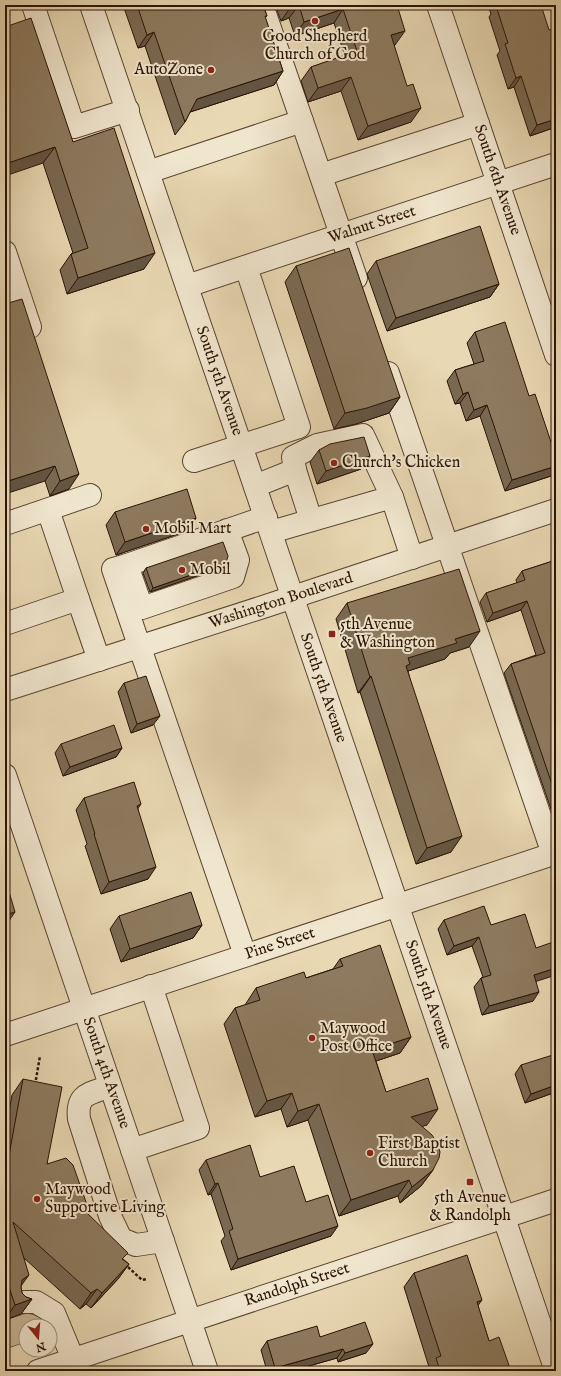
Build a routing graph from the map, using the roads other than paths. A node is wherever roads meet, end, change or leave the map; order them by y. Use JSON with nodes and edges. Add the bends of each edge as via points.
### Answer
{"nodes":[{"id":1,"x":33,"y":5,"type":"edge"},
{"id":2,"x":91,"y":5,"type":"edge"},
{"id":3,"x":262,"y":5,"type":"edge"},
{"id":4,"x":438,"y":5,"type":"edge"},
{"id":5,"x":128,"y":110,"type":"junction"},
{"id":6,"x":302,"y":121,"type":"junction"},
{"id":7,"x":478,"y":124,"type":"junction"},
{"id":8,"x":556,"y":164,"type":"edge"},
{"id":9,"x":148,"y":172,"type":"junction"},
{"id":10,"x":321,"y":176,"type":"junction"},
{"id":11,"x":498,"y":183,"type":"junction"},
{"id":12,"x":341,"y":236,"type":"junction"},
{"id":13,"x":5,"y":252,"type":"edge"},
{"id":14,"x":246,"y":267,"type":"junction"},
{"id":15,"x":187,"y":286,"type":"junction"},
{"id":16,"x":363,"y":298,"type":"edge"},
{"id":17,"x":32,"y":332,"type":"edge"},
{"id":18,"x":556,"y":355,"type":"edge"},
{"id":19,"x":383,"y":357,"type":"edge"},
{"id":20,"x":241,"y":446,"type":"junction"},
{"id":21,"x":194,"y":461,"type":"dead end"},
{"id":22,"x":295,"y":470,"type":"junction"},
{"id":23,"x":255,"y":486,"type":"junction"},
{"id":24,"x":90,"y":495,"type":"dead end"},
{"id":25,"x":392,"y":497,"type":"junction"},
{"id":26,"x":48,"y":510,"type":"junction"},
{"id":27,"x":556,"y":510,"type":"edge"},
{"id":28,"x":311,"y":520,"type":"junction"},
{"id":29,"x":5,"y":524,"type":"edge"},
{"id":30,"x":268,"y":525,"type":"junction"},
{"id":31,"x":227,"y":530,"type":"junction"},
{"id":32,"x":447,"y":546,"type":"junction"},
{"id":33,"x":412,"y":558,"type":"junction"},
{"id":34,"x":292,"y":597,"type":"junction"},
{"id":35,"x":78,"y":599,"type":"junction"},
{"id":36,"x":135,"y":613,"type":"junction"},
{"id":37,"x":5,"y":624,"type":"edge"},
{"id":38,"x":140,"y":647,"type":"junction"},
{"id":39,"x":100,"y":660,"type":"junction"},
{"id":40,"x":5,"y":690,"type":"edge"},
{"id":41,"x":5,"y":775,"type":"edge"},
{"id":42,"x":554,"y":854,"type":"edge"},
{"id":43,"x":398,"y":906,"type":"junction"},
{"id":44,"x":246,"y":955,"type":"junction"},
{"id":45,"x":151,"y":986,"type":"junction"},
{"id":46,"x":84,"y":1008,"type":"junction"},
{"id":47,"x":5,"y":1034,"type":"edge"},
{"id":48,"x":110,"y":1086,"type":"junction"},
{"id":49,"x":132,"y":1150,"type":"junction"},
{"id":50,"x":556,"y":1200,"type":"edge"},
{"id":51,"x":503,"y":1217,"type":"junction"},
{"id":52,"x":163,"y":1241,"type":"junction"},
{"id":53,"x":22,"y":1302,"type":"edge"},
{"id":54,"x":190,"y":1321,"type":"junction"},
{"id":55,"x":74,"y":1359,"type":"junction"},
{"id":56,"x":38,"y":1371,"type":"edge"},
{"id":57,"x":207,"y":1371,"type":"edge"},
{"id":58,"x":556,"y":1371,"type":"edge"}],
"edges":[{"from":1,"to":5,"type":"street","via":[[74,127]]},
{"from":2,"to":5,"type":"street","name":"South 5th Avenue"},
{"from":3,"to":6,"type":"street"},
{"from":4,"to":7,"type":"street","name":"South 6th Avenue"},
{"from":5,"to":9,"type":"street","name":"South 5th Avenue"},
{"from":6,"to":9,"type":"street"},
{"from":6,"to":10,"type":"street"},
{"from":7,"to":10,"type":"street"},
{"from":7,"to":11,"type":"street","name":"South 6th Avenue"},
{"from":8,"to":11,"type":"street","name":"Walnut Street"},
{"from":9,"to":15,"type":"street","name":"South 5th Avenue"},
{"from":10,"to":12,"type":"street"},
{"from":11,"to":12,"type":"street","name":"Walnut Street"},
{"from":11,"to":18,"type":"street","name":"South 6th Avenue"},
{"from":12,"to":14,"type":"street","name":"Walnut Street"},
{"from":12,"to":16,"type":"street"},
{"from":13,"to":17,"type":"street"},
{"from":14,"to":15,"type":"street","name":"Walnut Street"},
{"from":14,"to":20,"type":"street","via":[[299,427]]},
{"from":15,"to":20,"type":"street","name":"South 5th Avenue"},
{"from":19,"to":32,"type":"street"},
{"from":20,"to":21,"type":"street"},
{"from":20,"to":23,"type":"street","name":"South 5th Avenue"},
{"from":22,"to":23,"type":"street"},
{"from":22,"to":25,"type":"street","via":[[293,457],[317,445],[363,435]]},
{"from":22,"to":28,"type":"street"},
{"from":23,"to":30,"type":"street","name":"South 5th Avenue"},
{"from":24,"to":26,"type":"street"},
{"from":25,"to":28,"type":"street"},
{"from":25,"to":33,"type":"street"},
{"from":26,"to":29,"type":"street"},
{"from":26,"to":35,"type":"street"},
{"from":27,"to":32,"type":"street","name":"Washington Boulevard"},
{"from":28,"to":30,"type":"street"},
{"from":30,"to":31,"type":"street"},
{"from":30,"to":34,"type":"street","name":"South 5th Avenue"},
{"from":31,"to":36,"type":"street","via":[[238,560],[233,577],[211,579],[165,594]]},
{"from":31,"to":36,"type":"street","via":[[200,546],[154,561],[127,565]]},
{"from":32,"to":33,"type":"street","name":"Washington Boulevard"},
{"from":32,"to":42,"type":"street"},
{"from":33,"to":34,"type":"street","name":"Washington Boulevard"},
{"from":34,"to":38,"type":"street","name":"Washington Boulevard"},
{"from":34,"to":43,"type":"street","name":"South 5th Avenue"},
{"from":35,"to":37,"type":"street"},
{"from":35,"to":39,"type":"street"},
{"from":36,"to":38,"type":"street"},
{"from":38,"to":39,"type":"street","name":"Washington Boulevard"},
{"from":38,"to":44,"type":"street"},
{"from":39,"to":40,"type":"street","name":"Washington Boulevard"},
{"from":41,"to":46,"type":"street","name":"South 4th Avenue"},
{"from":42,"to":43,"type":"street","name":"Pine Street"},
{"from":43,"to":44,"type":"street","name":"Pine Street"},
{"from":43,"to":51,"type":"street","name":"South 5th Avenue"},
{"from":44,"to":45,"type":"street","name":"Pine Street"},
{"from":45,"to":46,"type":"street","name":"Pine Street"},
{"from":45,"to":49,"type":"street","via":[[198,1128]]},
{"from":46,"to":47,"type":"street","name":"Pine Street"},
{"from":46,"to":48,"type":"street","name":"South 4th Avenue"},
{"from":48,"to":49,"type":"street","name":"South 4th Avenue"},
{"from":48,"to":52,"type":"street","via":[[85,1096],[81,1099],[78,1109],[110,1216],[122,1238],[134,1245]]},
{"from":49,"to":52,"type":"street","name":"South 4th Avenue"},
{"from":50,"to":51,"type":"street","name":"Randolph Street"},
{"from":51,"to":54,"type":"street","name":"Randolph Street"},
{"from":51,"to":58,"type":"street","name":"South 5th Avenue"},
{"from":52,"to":54,"type":"street","name":"South 4th Avenue"},
{"from":53,"to":55,"type":"street","via":[[36,1302],[54,1313]]},
{"from":54,"to":55,"type":"street","name":"Randolph Street"},
{"from":54,"to":57,"type":"street","name":"South 4th Avenue"},
{"from":55,"to":56,"type":"street","name":"Randolph Street"}]}
